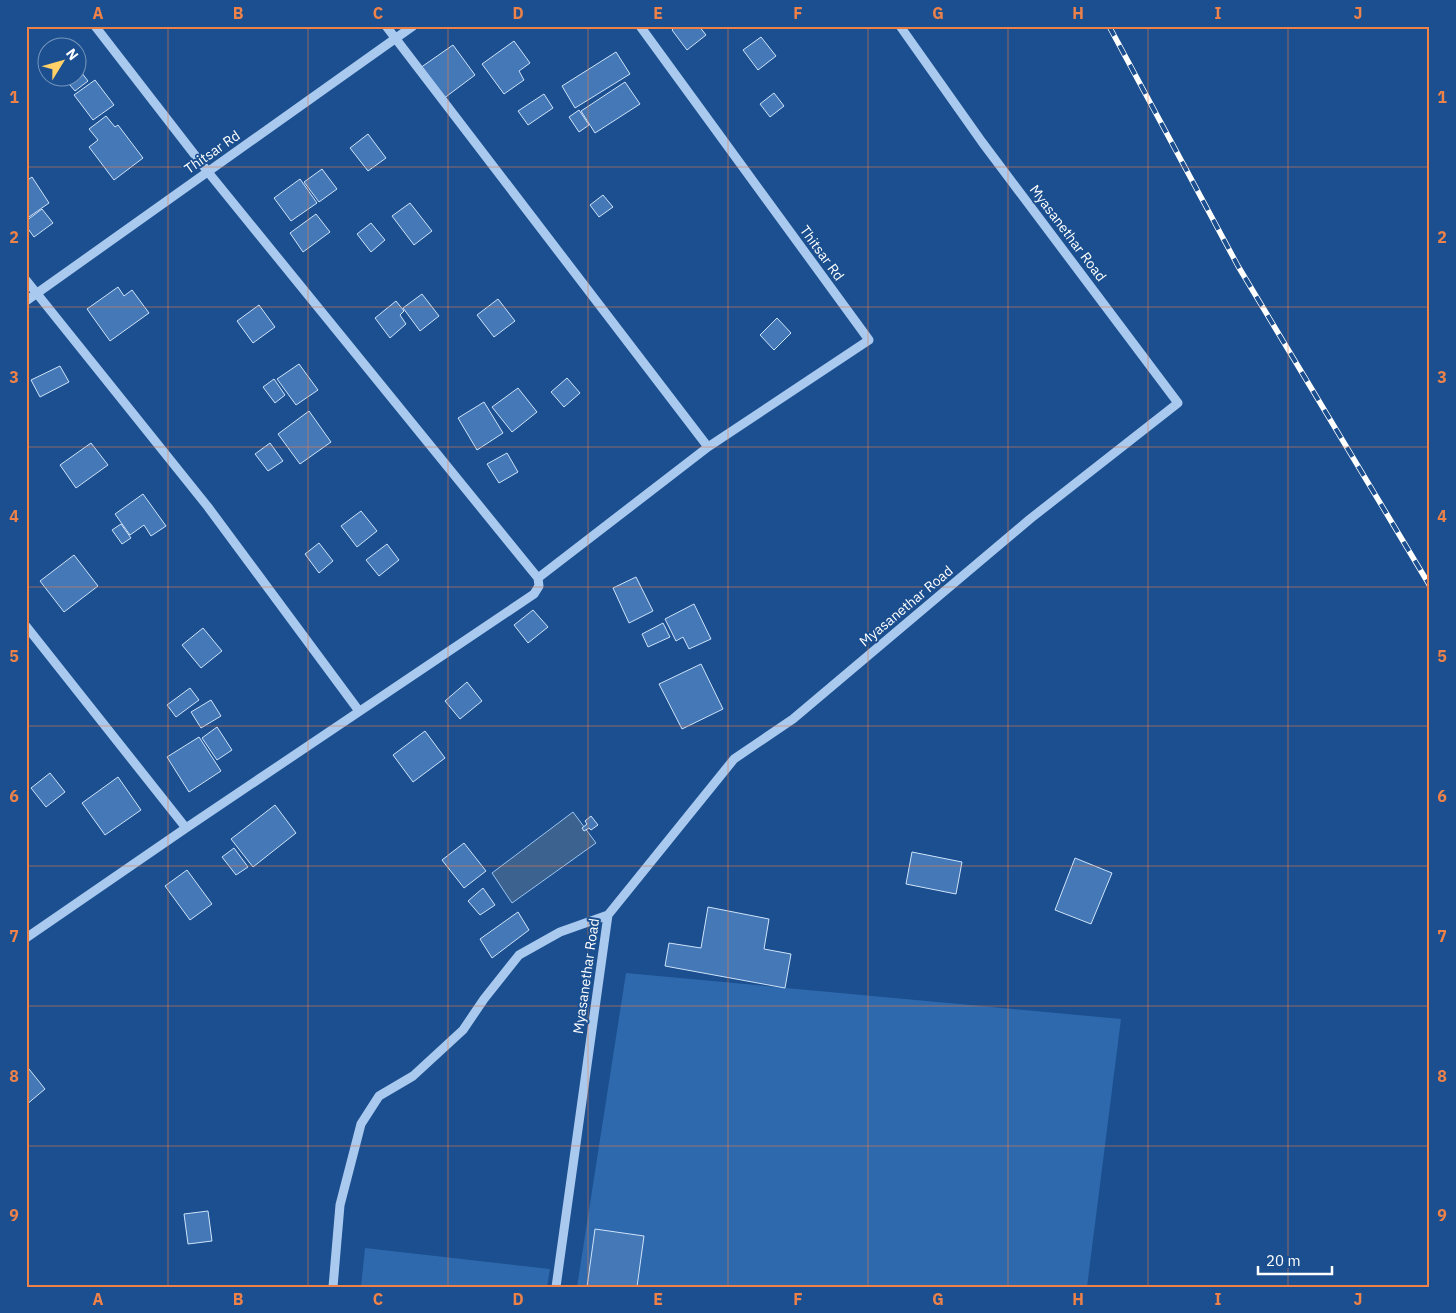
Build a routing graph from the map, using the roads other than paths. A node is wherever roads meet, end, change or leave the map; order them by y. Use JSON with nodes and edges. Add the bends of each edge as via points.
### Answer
{"nodes":[{"id":1,"x":95,"y":26,"type":"edge"},
{"id":2,"x":386,"y":26,"type":"edge"},
{"id":3,"x":413,"y":26,"type":"edge"},
{"id":4,"x":640,"y":26,"type":"edge"},
{"id":5,"x":900,"y":26,"type":"edge"},
{"id":6,"x":395,"y":38,"type":"junction"},
{"id":7,"x":208,"y":172,"type":"junction"},
{"id":8,"x":26,"y":280,"type":"edge"},
{"id":9,"x":37,"y":294,"type":"junction"},
{"id":10,"x":26,"y":301,"type":"edge"},
{"id":11,"x":708,"y":447,"type":"junction"},
{"id":12,"x":538,"y":578,"type":"junction"},
{"id":13,"x":26,"y":626,"type":"edge"},
{"id":14,"x":360,"y":711,"type":"junction"},
{"id":15,"x":186,"y":828,"type":"junction"},
{"id":16,"x":608,"y":915,"type":"junction"},
{"id":17,"x":26,"y":938,"type":"edge"},
{"id":18,"x":332,"y":1287,"type":"edge"},
{"id":19,"x":556,"y":1287,"type":"edge"}],
"edges":[{"from":1,"to":7,"type":"street"},
{"from":2,"to":6,"type":"street"},
{"from":3,"to":6,"type":"street","name":"Thitsar Rd"},
{"from":4,"to":11,"type":"street","name":"Thitsar Rd","via":[[869,340]]},
{"from":5,"to":16,"type":"street","name":"Myasanethar Road","via":[[988,150],[1178,402],[1030,519],[793,719],[734,759]]},
{"from":6,"to":7,"type":"street","name":"Thitsar Rd"},
{"from":6,"to":11,"type":"street"},
{"from":7,"to":9,"type":"street","name":"Thitsar Rd"},
{"from":7,"to":12,"type":"street"},
{"from":8,"to":9,"type":"street"},
{"from":9,"to":10,"type":"street","name":"Thitsar Rd"},
{"from":9,"to":14,"type":"street","via":[[208,507]]},
{"from":11,"to":12,"type":"street"},
{"from":12,"to":14,"type":"street","via":[[539,586],[534,594]]},
{"from":13,"to":15,"type":"street"},
{"from":14,"to":15,"type":"street"},
{"from":15,"to":17,"type":"street"},
{"from":16,"to":18,"type":"street","via":[[560,932],[519,955],[463,1030],[413,1076],[380,1096],[361,1124],[340,1205]]},
{"from":16,"to":19,"type":"street","name":"Myasanethar Road"}]}
